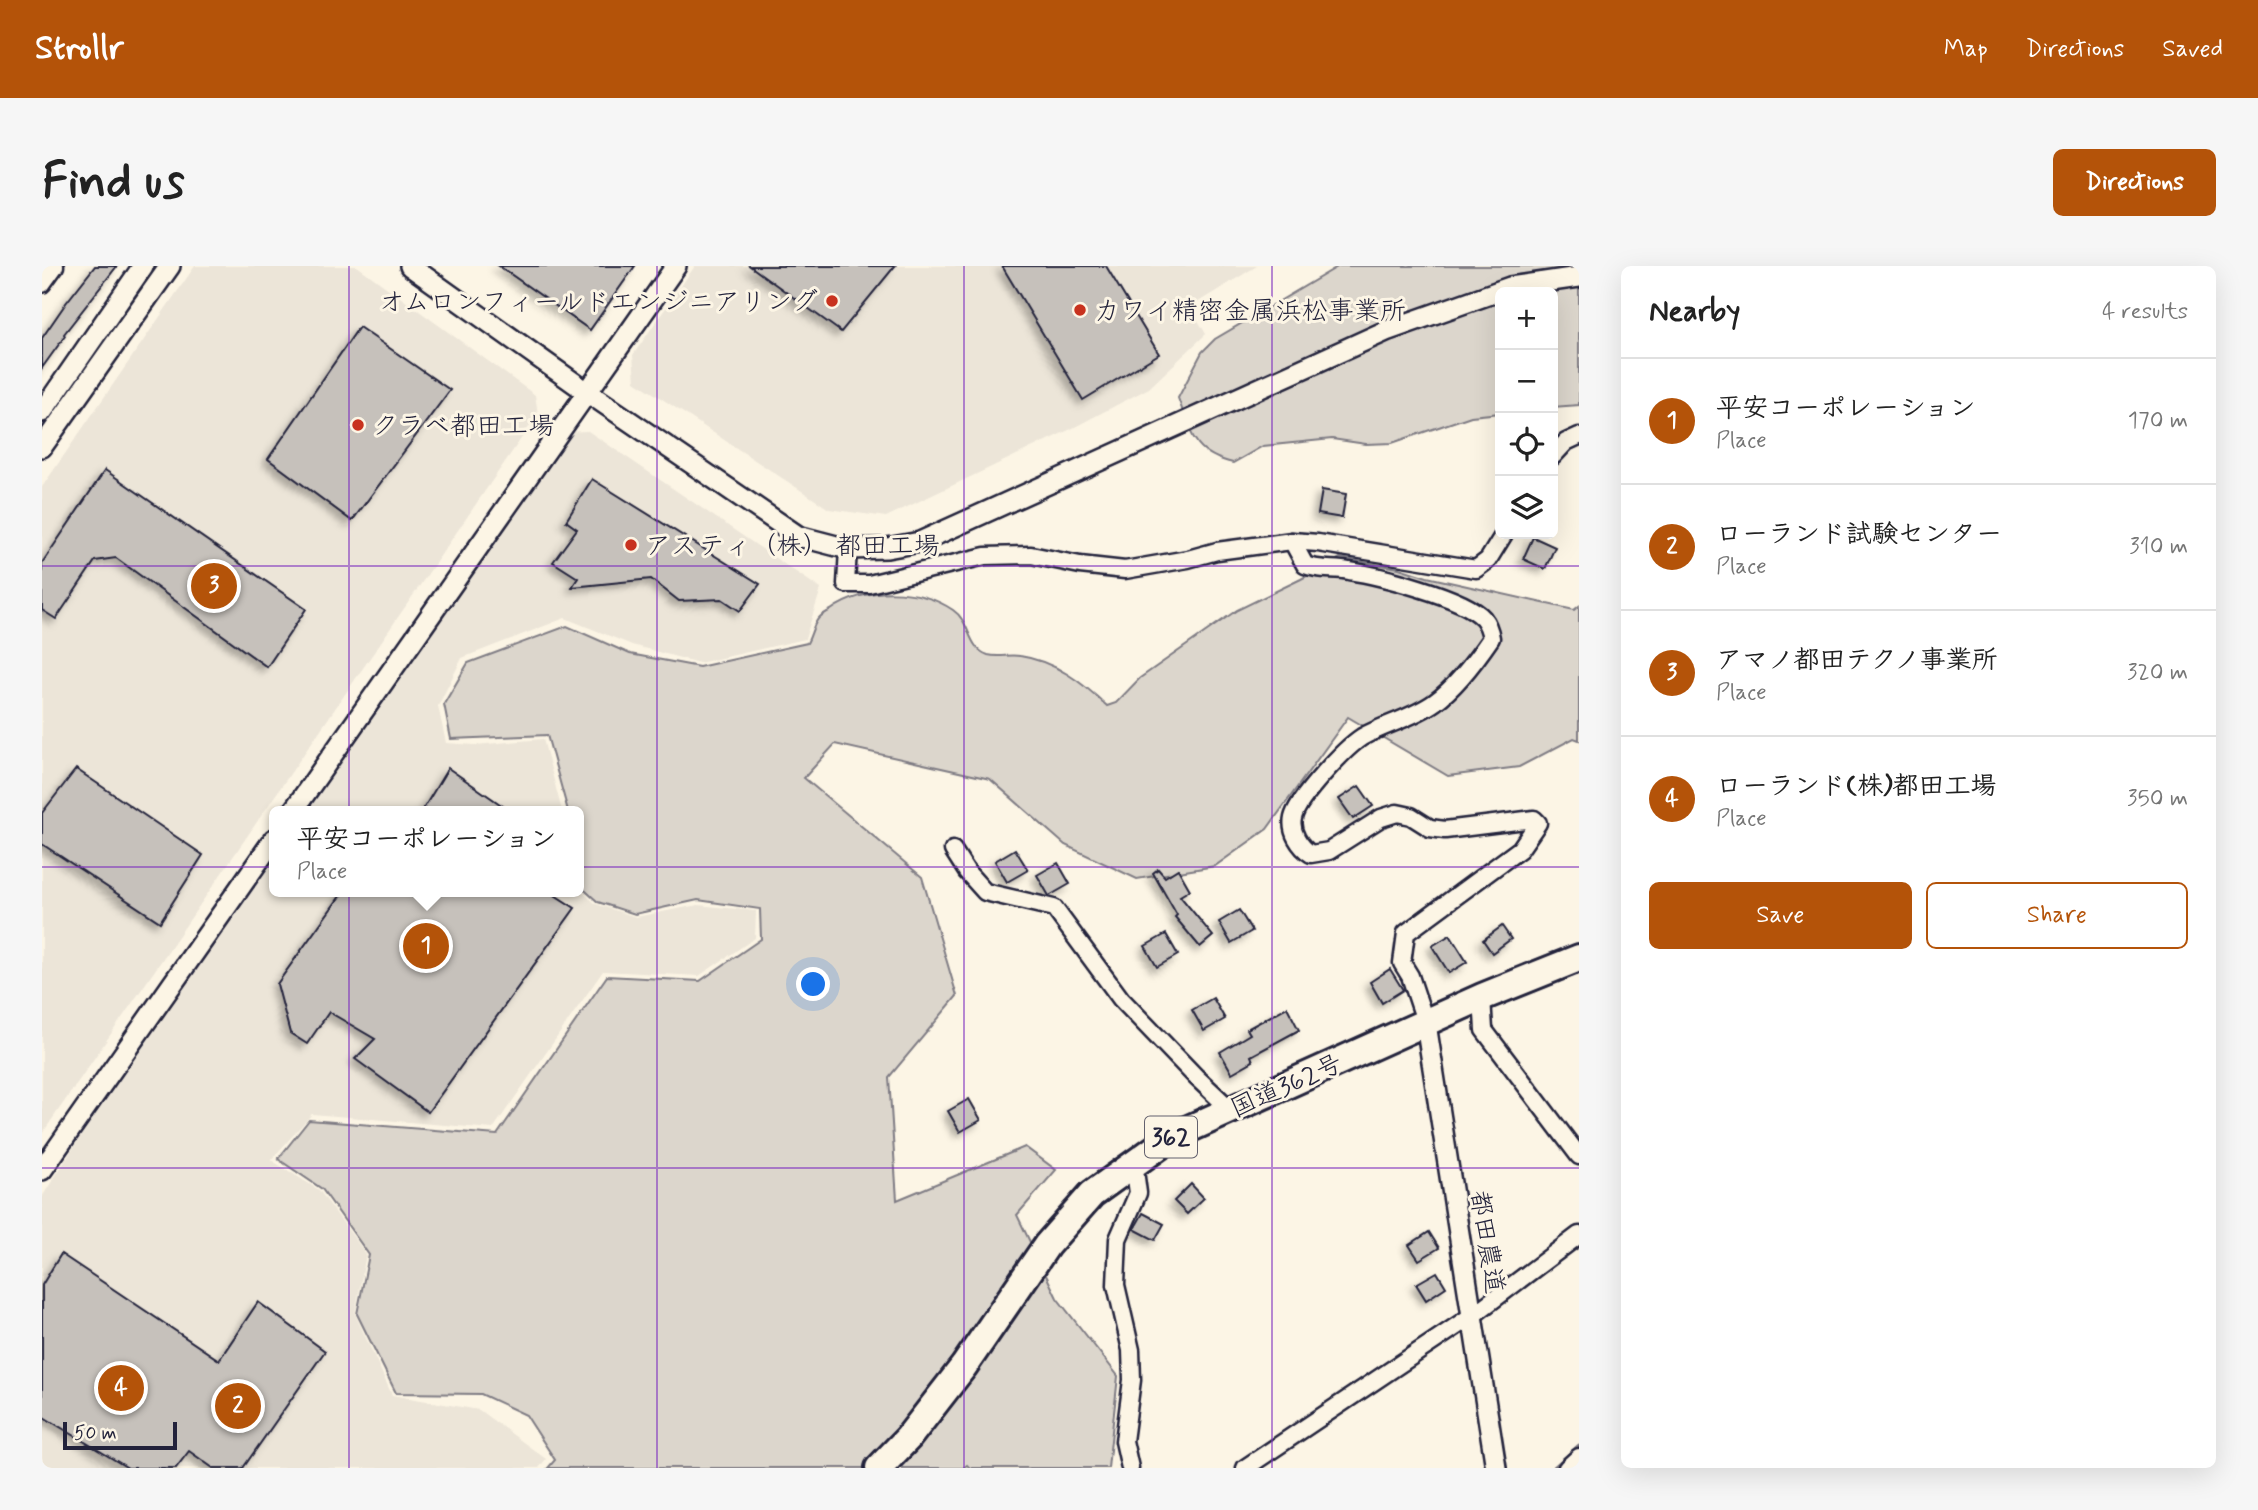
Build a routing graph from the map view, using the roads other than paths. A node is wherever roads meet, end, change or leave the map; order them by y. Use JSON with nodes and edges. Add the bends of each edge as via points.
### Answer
{"nodes":[{"id":1,"x":55,"y":266,"type":"edge"},
{"id":2,"x":143,"y":266,"type":"edge"},
{"id":3,"x":170,"y":266,"type":"edge"},
{"id":4,"x":410,"y":266,"type":"edge"},
{"id":5,"x":676,"y":266,"type":"edge"},
{"id":6,"x":1579,"y":277,"type":"edge"},
{"id":7,"x":42,"y":284,"type":"edge"},
{"id":8,"x":587,"y":392,"type":"junction"},
{"id":9,"x":42,"y":412,"type":"edge"},
{"id":10,"x":1579,"y":436,"type":"edge"},
{"id":11,"x":42,"y":447,"type":"edge"},
{"id":12,"x":1558,"y":451,"type":"edge"},
{"id":13,"x":1501,"y":539,"type":"edge"},
{"id":14,"x":1293,"y":541,"type":"junction"},
{"id":15,"x":848,"y":549,"type":"junction"},
{"id":16,"x":297,"y":806,"type":"edge"},
{"id":17,"x":269,"y":846,"type":"edge"},
{"id":18,"x":953,"y":850,"type":"dead end"},
{"id":19,"x":1579,"y":958,"type":"edge"},
{"id":20,"x":1482,"y":997,"type":"junction"},
{"id":21,"x":1426,"y":1024,"type":"junction"},
{"id":22,"x":1230,"y":1109,"type":"junction"},
{"id":23,"x":1579,"y":1156,"type":"edge"},
{"id":24,"x":1134,"y":1163,"type":"junction"},
{"id":25,"x":42,"y":1170,"type":"edge"},
{"id":26,"x":1579,"y":1235,"type":"edge"},
{"id":27,"x":1473,"y":1315,"type":"junction"},
{"id":28,"x":1579,"y":1457,"type":"edge"},
{"id":29,"x":879,"y":1468,"type":"edge"},
{"id":30,"x":1130,"y":1468,"type":"edge"},
{"id":31,"x":1245,"y":1468,"type":"edge"},
{"id":32,"x":1496,"y":1468,"type":"edge"},
{"id":33,"x":1567,"y":1468,"type":"edge"}],
"edges":[{"from":1,"to":7,"type":"street"},
{"from":2,"to":9,"type":"street"},
{"from":3,"to":11,"type":"street"},
{"from":4,"to":8,"type":"street"},
{"from":5,"to":8,"type":"street"},
{"from":6,"to":15,"type":"street","via":[[1510,287],[1387,331],[920,542]]},
{"from":8,"to":15,"type":"street","via":[[798,536]]},
{"from":8,"to":16,"type":"street"},
{"from":10,"to":12,"type":"street"},
{"from":13,"to":14,"type":"street","via":[[1476,569]]},
{"from":14,"to":15,"type":"street","via":[[1125,570],[1031,555],[985,556],[869,584],[846,584]]},
{"from":14,"to":21,"type":"street","via":[[1305,565],[1371,574],[1429,592],[1482,617],[1490,631],[1482,652],[1449,689],[1434,703],[1384,725],[1346,749],[1293,817],[1300,847],[1311,854],[1329,851],[1397,813],[1445,830],[1534,819],[1538,823],[1520,849],[1406,933],[1402,962]]},
{"from":17,"to":25,"type":"street"},
{"from":18,"to":22,"type":"street","via":[[985,892],[1054,908],[1121,999]]},
{"from":19,"to":20,"type":"highway","name":"国道362号","number":"362"},
{"from":20,"to":21,"type":"highway","name":"国道362号","number":"362"},
{"from":20,"to":23,"type":"street","via":[[1484,1031]]},
{"from":21,"to":22,"type":"highway","name":"国道362号","number":"362"},
{"from":21,"to":27,"type":"street","name":"都田農道"},
{"from":22,"to":24,"type":"highway","name":"国道362号","number":"362","via":[[1173,1136]]},
{"from":24,"to":29,"type":"highway","name":"国道362号","number":"362","via":[[1091,1194],[1047,1245],[964,1366]]},
{"from":24,"to":30,"type":"street","via":[[1138,1193],[1118,1239],[1116,1285],[1131,1350],[1124,1441]]},
{"from":26,"to":27,"type":"street"},
{"from":27,"to":31,"type":"street"},
{"from":27,"to":32,"type":"street","name":"都田農道"},
{"from":28,"to":33,"type":"street"}]}
